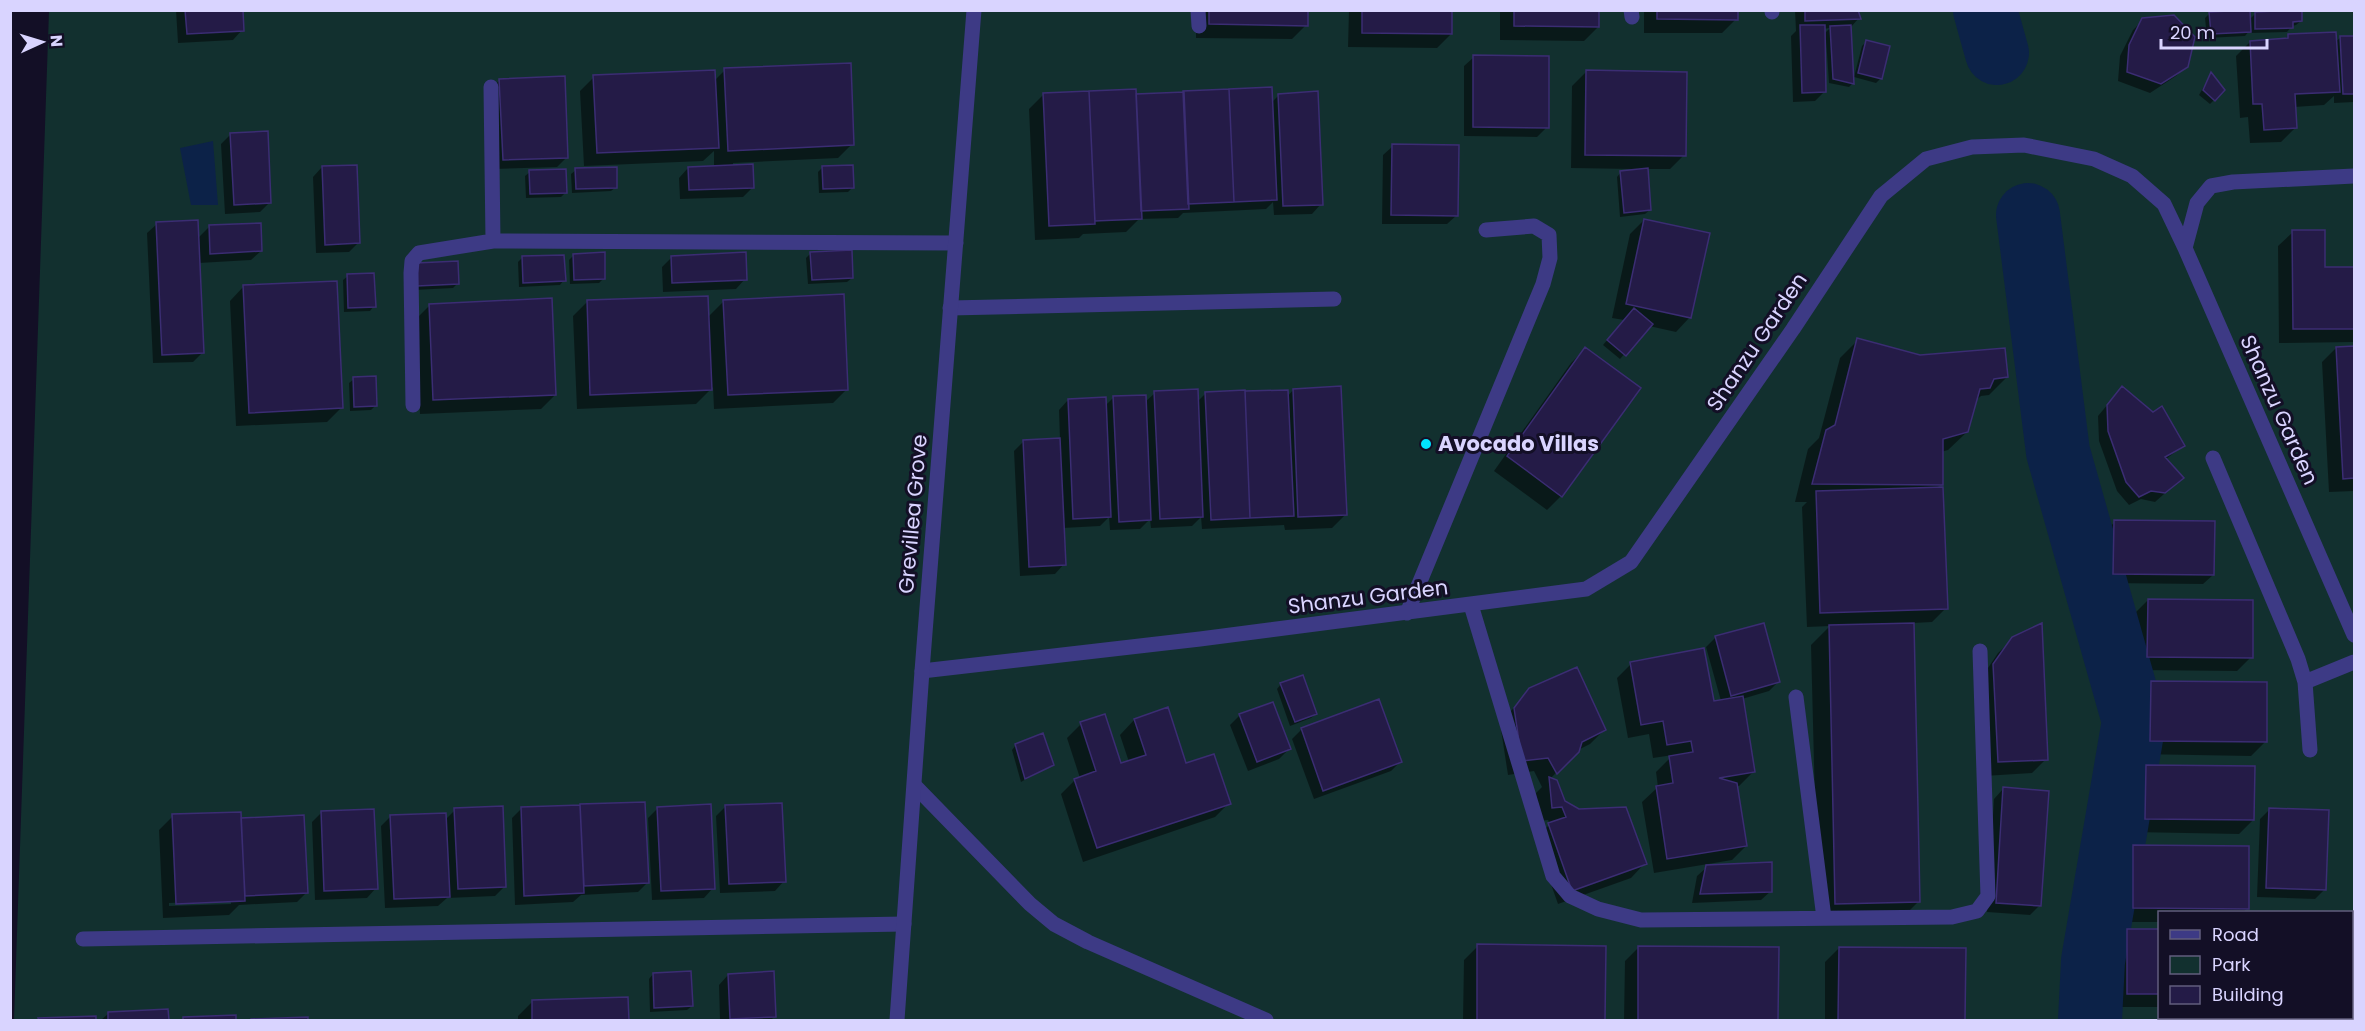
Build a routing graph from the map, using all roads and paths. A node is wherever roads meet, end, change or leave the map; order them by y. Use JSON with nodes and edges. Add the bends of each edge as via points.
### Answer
{"nodes":[{"id":1,"x":974,"y":10,"type":"edge"},
{"id":2,"x":491,"y":87,"type":"dead end"},
{"id":3,"x":2355,"y":176,"type":"edge"},
{"id":4,"x":1486,"y":230,"type":"dead end"},
{"id":5,"x":493,"y":241,"type":"junction"},
{"id":6,"x":956,"y":243,"type":"junction"},
{"id":7,"x":2185,"y":248,"type":"junction"},
{"id":8,"x":1334,"y":299,"type":"dead end"},
{"id":9,"x":950,"y":308,"type":"junction"},
{"id":10,"x":413,"y":405,"type":"dead end"},
{"id":11,"x":2213,"y":458,"type":"dead end"},
{"id":12,"x":1471,"y":605,"type":"junction"},
{"id":13,"x":1407,"y":613,"type":"junction"},
{"id":14,"x":2355,"y":635,"type":"edge"},
{"id":15,"x":1980,"y":651,"type":"dead end"},
{"id":16,"x":2355,"y":662,"type":"edge"},
{"id":17,"x":922,"y":670,"type":"junction"},
{"id":18,"x":2305,"y":682,"type":"junction"},
{"id":19,"x":1796,"y":697,"type":"dead end"},
{"id":20,"x":2310,"y":750,"type":"dead end"},
{"id":21,"x":915,"y":786,"type":"junction"},
{"id":22,"x":1824,"y":918,"type":"junction"},
{"id":23,"x":904,"y":924,"type":"junction"},
{"id":24,"x":83,"y":939,"type":"dead end"},
{"id":25,"x":897,"y":1020,"type":"edge"},
{"id":26,"x":1266,"y":1020,"type":"edge"}],
"edges":[{"from":1,"to":6,"type":"street","name":"Grevillea Grove"},
{"from":2,"to":5,"type":"street"},
{"from":3,"to":7,"type":"street","via":[[2211,186],[2197,203]]},
{"from":4,"to":13,"type":"street","via":[[1534,226],[1549,235],[1550,258],[1543,284]]},
{"from":5,"to":6,"type":"street"},
{"from":5,"to":10,"type":"street","via":[[433,249],[419,253],[412,261]]},
{"from":6,"to":9,"type":"street","name":"Grevillea Grove"},
{"from":7,"to":12,"type":"street","name":"Shanzu Garden","via":[[2164,204],[2132,176],[2094,159],[2024,145],[1972,147],[1926,159],[1881,196],[1631,562],[1586,589]]},
{"from":7,"to":14,"type":"street","name":"Shanzu Garden"},
{"from":8,"to":9,"type":"street"},
{"from":9,"to":17,"type":"street","name":"Grevillea Grove"},
{"from":11,"to":18,"type":"street"},
{"from":12,"to":13,"type":"street","name":"Shanzu Garden"},
{"from":12,"to":22,"type":"street","via":[[1553,876],[1570,896],[1598,909],[1641,920]]},
{"from":13,"to":17,"type":"street","name":"Shanzu Garden"},
{"from":15,"to":22,"type":"street","via":[[1988,896],[1977,911],[1952,917]]},
{"from":16,"to":18,"type":"street"},
{"from":17,"to":21,"type":"street","name":"Grevillea Grove"},
{"from":18,"to":20,"type":"street"},
{"from":19,"to":22,"type":"street"},
{"from":21,"to":23,"type":"street","name":"Grevillea Grove"},
{"from":21,"to":26,"type":"street","via":[[1054,924]]},
{"from":23,"to":24,"type":"street"},
{"from":23,"to":25,"type":"street","name":"Grevillea Grove"}]}
